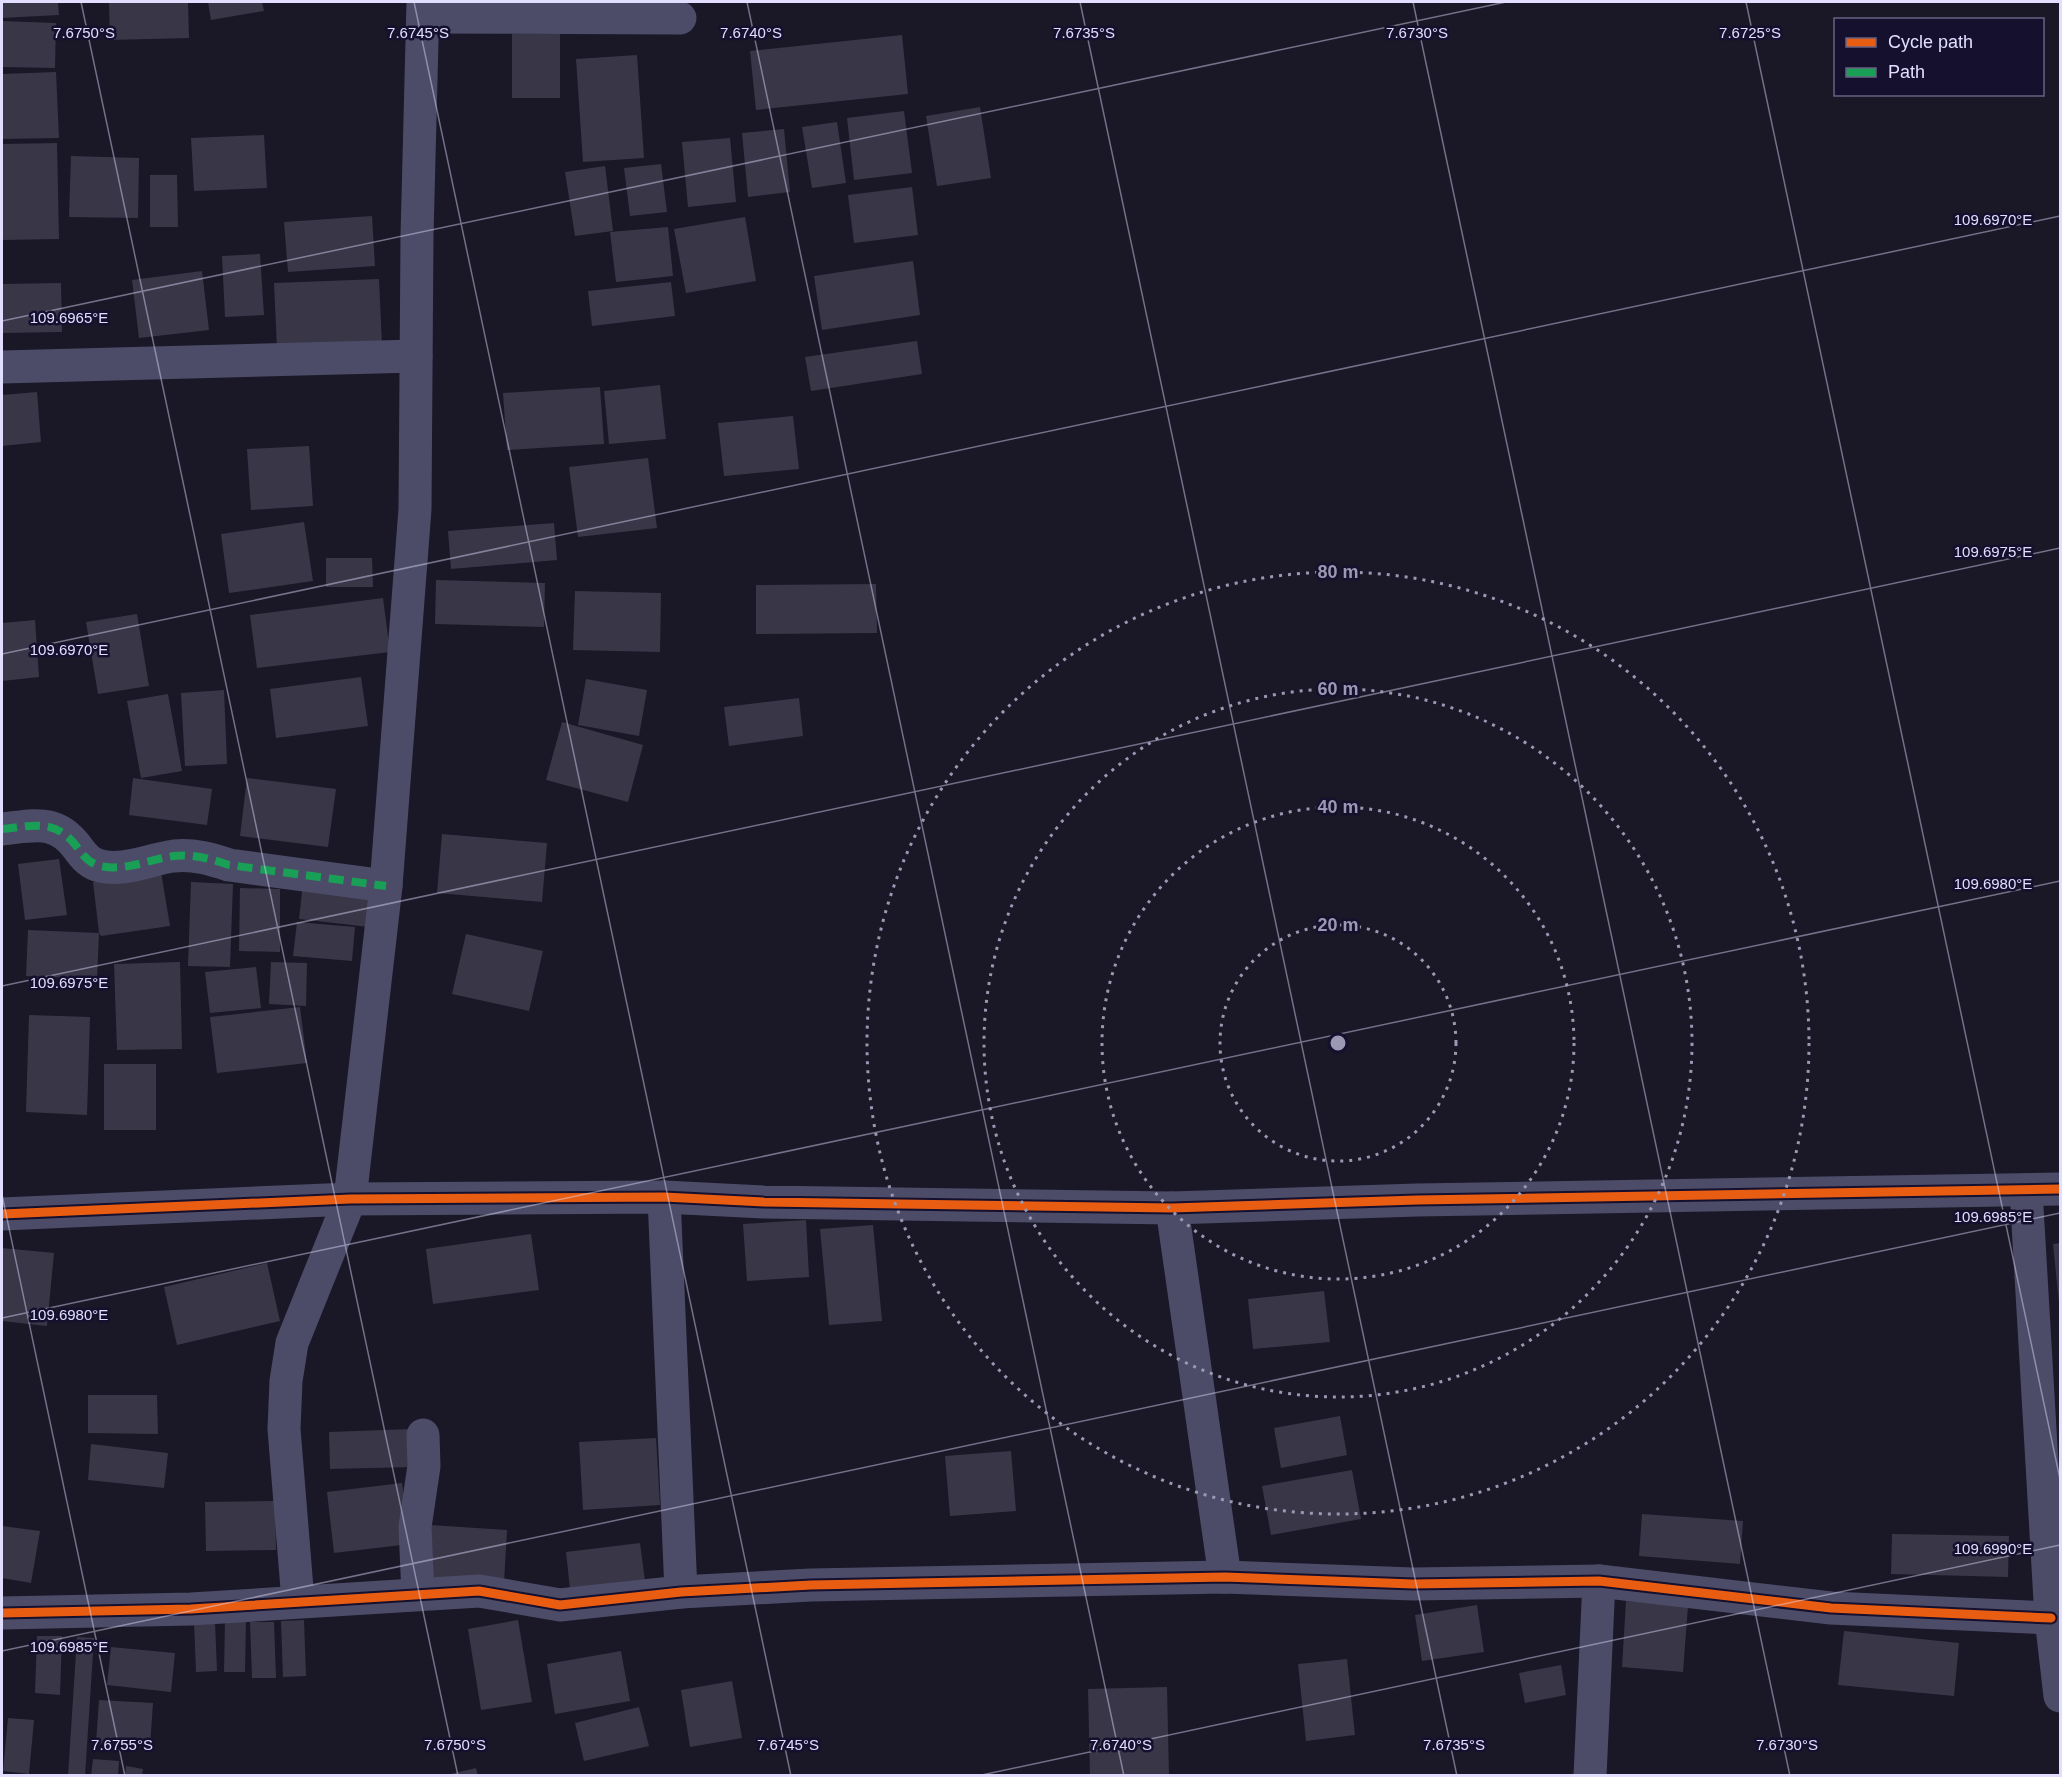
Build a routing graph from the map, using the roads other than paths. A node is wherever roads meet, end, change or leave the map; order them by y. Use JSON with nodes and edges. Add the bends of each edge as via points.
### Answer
{"nodes":[{"id":1,"x":423,"y":9,"type":"edge"},
{"id":2,"x":680,"y":18,"type":"dead end"},
{"id":3,"x":416,"y":356,"type":"junction"},
{"id":4,"x":2,"y":368,"type":"edge"},
{"id":5,"x":2,"y":829,"type":"edge"},
{"id":6,"x":386,"y":886,"type":"junction"},
{"id":7,"x":2061,"y":1189,"type":"edge"},
{"id":8,"x":2026,"y":1190,"type":"junction"},
{"id":9,"x":664,"y":1197,"type":"junction"},
{"id":10,"x":350,"y":1199,"type":"junction"},
{"id":11,"x":1172,"y":1208,"type":"junction"},
{"id":12,"x":2,"y":1214,"type":"edge"},
{"id":13,"x":423,"y":1435,"type":"dead end"},
{"id":14,"x":1225,"y":1577,"type":"junction"},
{"id":15,"x":1599,"y":1581,"type":"junction"},
{"id":16,"x":681,"y":1592,"type":"junction"},
{"id":17,"x":418,"y":1594,"type":"junction"},
{"id":18,"x":298,"y":1602,"type":"junction"},
{"id":19,"x":2,"y":1613,"type":"edge"},
{"id":20,"x":2051,"y":1618,"type":"junction"},
{"id":21,"x":2061,"y":1696,"type":"edge"},
{"id":22,"x":1590,"y":1776,"type":"edge"}],
"edges":[{"from":1,"to":2,"type":"street"},
{"from":1,"to":3,"type":"street"},
{"from":3,"to":4,"type":"street"},
{"from":3,"to":6,"type":"street","via":[[415,509]]},
{"from":5,"to":6,"type":"street","via":[[58,828],[97,865],[121,866],[189,856]]},
{"from":6,"to":10,"type":"street"},
{"from":7,"to":8,"type":"street"},
{"from":8,"to":11,"type":"street"},
{"from":8,"to":20,"type":"street"},
{"from":9,"to":10,"type":"street"},
{"from":9,"to":11,"type":"street"},
{"from":9,"to":16,"type":"street"},
{"from":10,"to":12,"type":"street"},
{"from":10,"to":18,"type":"street","via":[[292,1343],[286,1381],[284,1429]]},
{"from":11,"to":14,"type":"street"},
{"from":13,"to":17,"type":"street","via":[[424,1466],[415,1527]]},
{"from":14,"to":15,"type":"street","via":[[1413,1584]]},
{"from":14,"to":16,"type":"street","via":[[811,1585]]},
{"from":15,"to":20,"type":"street","via":[[1831,1608]]},
{"from":15,"to":22,"type":"street"},
{"from":16,"to":17,"type":"street","via":[[560,1605],[479,1591]]},
{"from":17,"to":18,"type":"street"},
{"from":18,"to":19,"type":"street","via":[[191,1609]]},
{"from":20,"to":21,"type":"street"}]}
